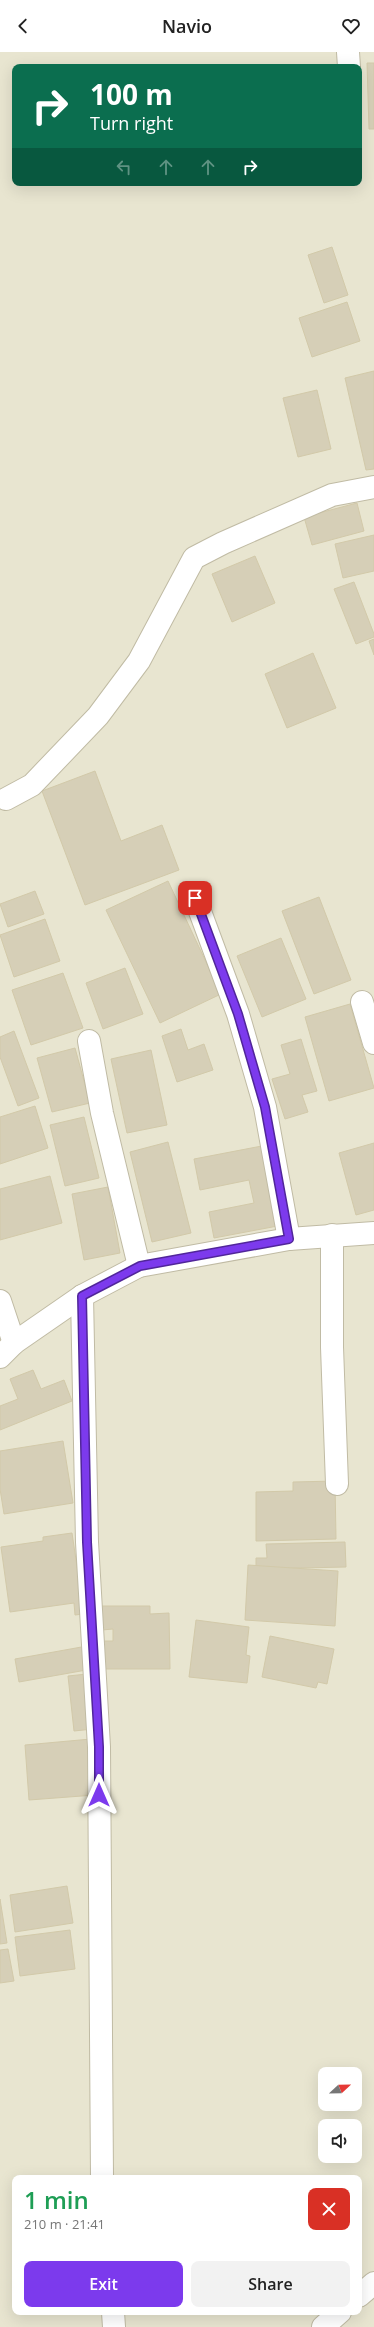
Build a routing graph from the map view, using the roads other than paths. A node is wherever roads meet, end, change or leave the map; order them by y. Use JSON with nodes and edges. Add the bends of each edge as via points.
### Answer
{"nodes":[{"id":1,"x":348,"y":52,"type":"edge"},
{"id":2,"x":349,"y":64,"type":"edge"},
{"id":3,"x":374,"y":487,"type":"edge"},
{"id":4,"x":6,"y":799,"type":"dead end"},
{"id":5,"x":195,"y":898,"type":"dead end"},
{"id":6,"x":362,"y":1002,"type":"dead end"},
{"id":7,"x":89,"y":1041,"type":"dead end"},
{"id":8,"x":374,"y":1043,"type":"edge"},
{"id":9,"x":374,"y":1233,"type":"edge"},
{"id":10,"x":332,"y":1235,"type":"junction"},
{"id":11,"x":289,"y":1239,"type":"junction"},
{"id":12,"x":140,"y":1266,"type":"junction"},
{"id":13,"x":82,"y":1296,"type":"junction"},
{"id":14,"x":0,"y":1300,"type":"edge"},
{"id":15,"x":7,"y":1350,"type":"edge"},
{"id":16,"x":337,"y":1484,"type":"dead end"},
{"id":17,"x":102,"y":2175,"type":"edge"},
{"id":18,"x":374,"y":2282,"type":"edge"},
{"id":19,"x":362,"y":2293,"type":"edge"},
{"id":20,"x":113,"y":2315,"type":"edge"},
{"id":21,"x":337,"y":2315,"type":"edge"},
{"id":22,"x":114,"y":2327,"type":"edge"},
{"id":23,"x":323,"y":2327,"type":"edge"}],
"edges":[{"from":1,"to":2,"type":"street"},
{"from":3,"to":4,"type":"street","via":[[332,495],[194,558],[139,661],[98,716],[32,785]]},
{"from":5,"to":11,"type":"street","via":[[238,1014],[265,1107]]},
{"from":6,"to":8,"type":"street"},
{"from":7,"to":12,"type":"street","via":[[102,1113]]},
{"from":9,"to":10,"type":"street"},
{"from":10,"to":11,"type":"street"},
{"from":10,"to":16,"type":"street","via":[[332,1347]]},
{"from":11,"to":12,"type":"street"},
{"from":12,"to":13,"type":"street"},
{"from":13,"to":15,"type":"street"},
{"from":13,"to":17,"type":"street","via":[[87,1542],[99,1747]]},
{"from":14,"to":15,"type":"street"},
{"from":18,"to":19,"type":"street"},
{"from":20,"to":22,"type":"street"},
{"from":21,"to":23,"type":"street"}]}
